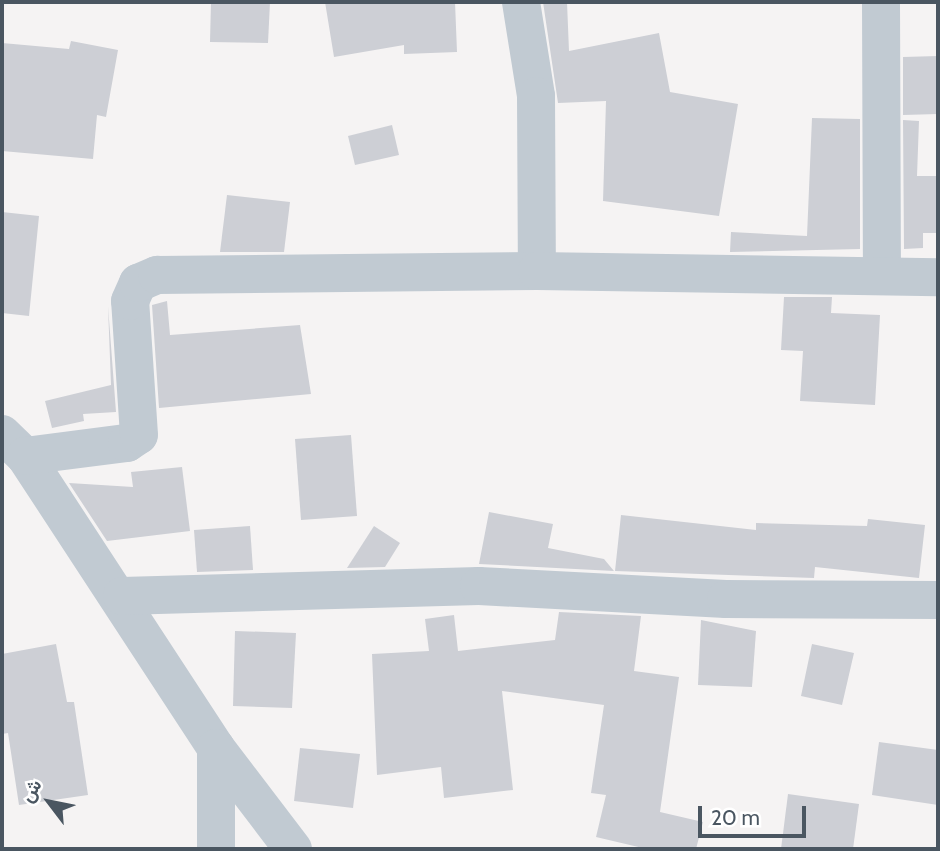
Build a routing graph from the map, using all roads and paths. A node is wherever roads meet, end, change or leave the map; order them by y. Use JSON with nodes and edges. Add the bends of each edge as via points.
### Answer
{"nodes":[{"id":1,"x":521,"y":2,"type":"edge"},
{"id":2,"x":881,"y":2,"type":"edge"},
{"id":3,"x":537,"y":271,"type":"junction"},
{"id":4,"x":882,"y":276,"type":"junction"},
{"id":5,"x":938,"y":277,"type":"edge"},
{"id":6,"x":13,"y":445,"type":"edge"},
{"id":7,"x":122,"y":596,"type":"junction"},
{"id":8,"x":938,"y":600,"type":"edge"},
{"id":9,"x":216,"y":748,"type":"junction"},
{"id":10,"x":216,"y":849,"type":"edge"},
{"id":11,"x":293,"y":849,"type":"edge"}],
"edges":[{"from":1,"to":3,"type":"street","via":[[536,96]]},
{"from":2,"to":4,"type":"street"},
{"from":3,"to":4,"type":"street"},
{"from":3,"to":6,"type":"street","via":[[146,278],[130,301],[139,435],[127,443]]},
{"from":4,"to":5,"type":"street"},
{"from":6,"to":7,"type":"street"},
{"from":7,"to":8,"type":"street","via":[[480,586],[726,599]]},
{"from":7,"to":9,"type":"street"},
{"from":9,"to":10,"type":"street"},
{"from":9,"to":11,"type":"street"}]}
